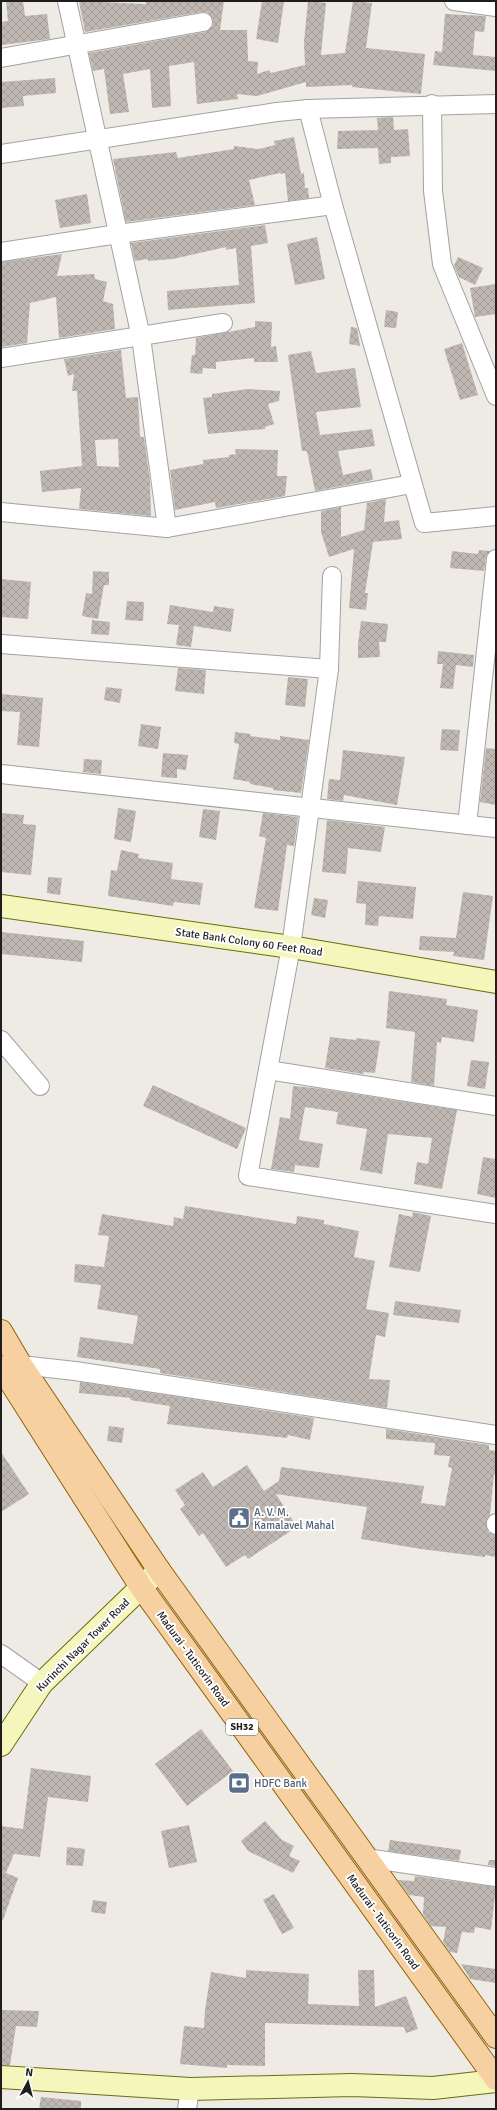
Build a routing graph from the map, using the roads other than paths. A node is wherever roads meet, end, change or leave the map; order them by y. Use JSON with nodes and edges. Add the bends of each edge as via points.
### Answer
{"nodes":[{"id":1,"x":67,"y":1,"type":"edge"},
{"id":2,"x":454,"y":1,"type":"edge"},
{"id":3,"x":496,"y":7,"type":"edge"},
{"id":4,"x":203,"y":22,"type":"dead end"},
{"id":5,"x":77,"y":45,"type":"junction"},
{"id":6,"x":1,"y":58,"type":"edge"},
{"id":7,"x":432,"y":104,"type":"junction"},
{"id":8,"x":496,"y":104,"type":"edge"},
{"id":9,"x":308,"y":109,"type":"junction"},
{"id":10,"x":98,"y":139,"type":"junction"},
{"id":11,"x":1,"y":154,"type":"edge"},
{"id":12,"x":333,"y":205,"type":"junction"},
{"id":13,"x":118,"y":234,"type":"junction"},
{"id":14,"x":1,"y":252,"type":"edge"},
{"id":15,"x":223,"y":323,"type":"dead end"},
{"id":16,"x":141,"y":337,"type":"junction"},
{"id":17,"x":1,"y":358,"type":"edge"},
{"id":18,"x":496,"y":396,"type":"edge"},
{"id":19,"x":412,"y":484,"type":"junction"},
{"id":20,"x":1,"y":512,"type":"edge"},
{"id":21,"x":496,"y":516,"type":"edge"},
{"id":22,"x":167,"y":528,"type":"junction"},
{"id":23,"x":496,"y":559,"type":"edge"},
{"id":24,"x":332,"y":576,"type":"dead end"},
{"id":25,"x":1,"y":644,"type":"edge"},
{"id":26,"x":329,"y":669,"type":"junction"},
{"id":27,"x":1,"y":774,"type":"edge"},
{"id":28,"x":309,"y":808,"type":"junction"},
{"id":29,"x":467,"y":825,"type":"junction"},
{"id":30,"x":496,"y":828,"type":"edge"},
{"id":31,"x":1,"y":906,"type":"edge"},
{"id":32,"x":291,"y":947,"type":"junction"},
{"id":33,"x":496,"y":982,"type":"edge"},
{"id":34,"x":1,"y":1040,"type":"edge"},
{"id":35,"x":268,"y":1070,"type":"junction"},
{"id":36,"x":40,"y":1086,"type":"dead end"},
{"id":37,"x":496,"y":1106,"type":"edge"},
{"id":38,"x":496,"y":1214,"type":"edge"},
{"id":39,"x":1,"y":1331,"type":"edge"},
{"id":40,"x":11,"y":1366,"type":"edge"},
{"id":41,"x":496,"y":1435,"type":"edge"},
{"id":42,"x":159,"y":1570,"type":"junction"},
{"id":43,"x":141,"y":1587,"type":"junction"},
{"id":44,"x":1,"y":1654,"type":"edge"},
{"id":45,"x":42,"y":1683,"type":"junction"},
{"id":46,"x":1,"y":1745,"type":"edge"},
{"id":47,"x":366,"y":1858,"type":"junction"},
{"id":48,"x":496,"y":1877,"type":"edge"},
{"id":49,"x":496,"y":2037,"type":"edge"},
{"id":50,"x":1,"y":2077,"type":"edge"},
{"id":51,"x":496,"y":2080,"type":"edge"},
{"id":52,"x":188,"y":2099,"type":"edge"}],
"edges":[{"from":1,"to":5,"type":"street"},
{"from":2,"to":3,"type":"street"},
{"from":4,"to":5,"type":"street"},
{"from":5,"to":6,"type":"street"},
{"from":5,"to":10,"type":"street"},
{"from":7,"to":8,"type":"street"},
{"from":7,"to":9,"type":"street"},
{"from":7,"to":18,"type":"street","via":[[434,191],[442,264]]},
{"from":9,"to":10,"type":"street"},
{"from":9,"to":12,"type":"street"},
{"from":10,"to":11,"type":"street"},
{"from":10,"to":13,"type":"street"},
{"from":12,"to":13,"type":"street"},
{"from":12,"to":19,"type":"street"},
{"from":13,"to":14,"type":"street"},
{"from":13,"to":16,"type":"street"},
{"from":15,"to":16,"type":"street"},
{"from":16,"to":17,"type":"street"},
{"from":16,"to":22,"type":"street"},
{"from":19,"to":21,"type":"street","via":[[424,523]]},
{"from":19,"to":22,"type":"street"},
{"from":20,"to":22,"type":"street"},
{"from":23,"to":29,"type":"street"},
{"from":24,"to":26,"type":"street"},
{"from":25,"to":26,"type":"street"},
{"from":26,"to":28,"type":"street"},
{"from":27,"to":28,"type":"street"},
{"from":28,"to":29,"type":"street"},
{"from":28,"to":32,"type":"street"},
{"from":29,"to":30,"type":"street"},
{"from":31,"to":32,"type":"street","name":"State Bank Colony 60 Feet Road"},
{"from":32,"to":33,"type":"street","name":"State Bank Colony 60 Feet Road"},
{"from":32,"to":35,"type":"street"},
{"from":34,"to":36,"type":"street"},
{"from":35,"to":37,"type":"street"},
{"from":35,"to":38,"type":"street","via":[[248,1176]]},
{"from":39,"to":40,"type":"main road","name":"Madurai - Tuticorin Road","number":"SH32"},
{"from":40,"to":41,"type":"street","via":[[75,1371]]},
{"from":40,"to":42,"type":"main road","name":"Madurai - Tuticorin Road","number":"SH32"},
{"from":40,"to":43,"type":"main road","name":"Madurai - Tuticorin Road","number":"SH32"},
{"from":42,"to":43,"type":"street","name":"Kurinchi Nagar Tower Road"},
{"from":42,"to":47,"type":"main road","name":"Madurai - Tuticorin Road","number":"SH32"},
{"from":43,"to":45,"type":"street","name":"Kurinchi Nagar Tower Road"},
{"from":43,"to":51,"type":"main road","name":"Madurai - Tuticorin Road","number":"SH32"},
{"from":44,"to":45,"type":"street"},
{"from":45,"to":46,"type":"street","name":"Kurinchi Nagar Tower Road"},
{"from":47,"to":48,"type":"street"},
{"from":47,"to":49,"type":"main road","name":"Madurai - Tuticorin Road","number":"SH32"},
{"from":50,"to":52,"type":"street"},
{"from":51,"to":52,"type":"street","via":[[433,2088],[352,2086]]}]}
